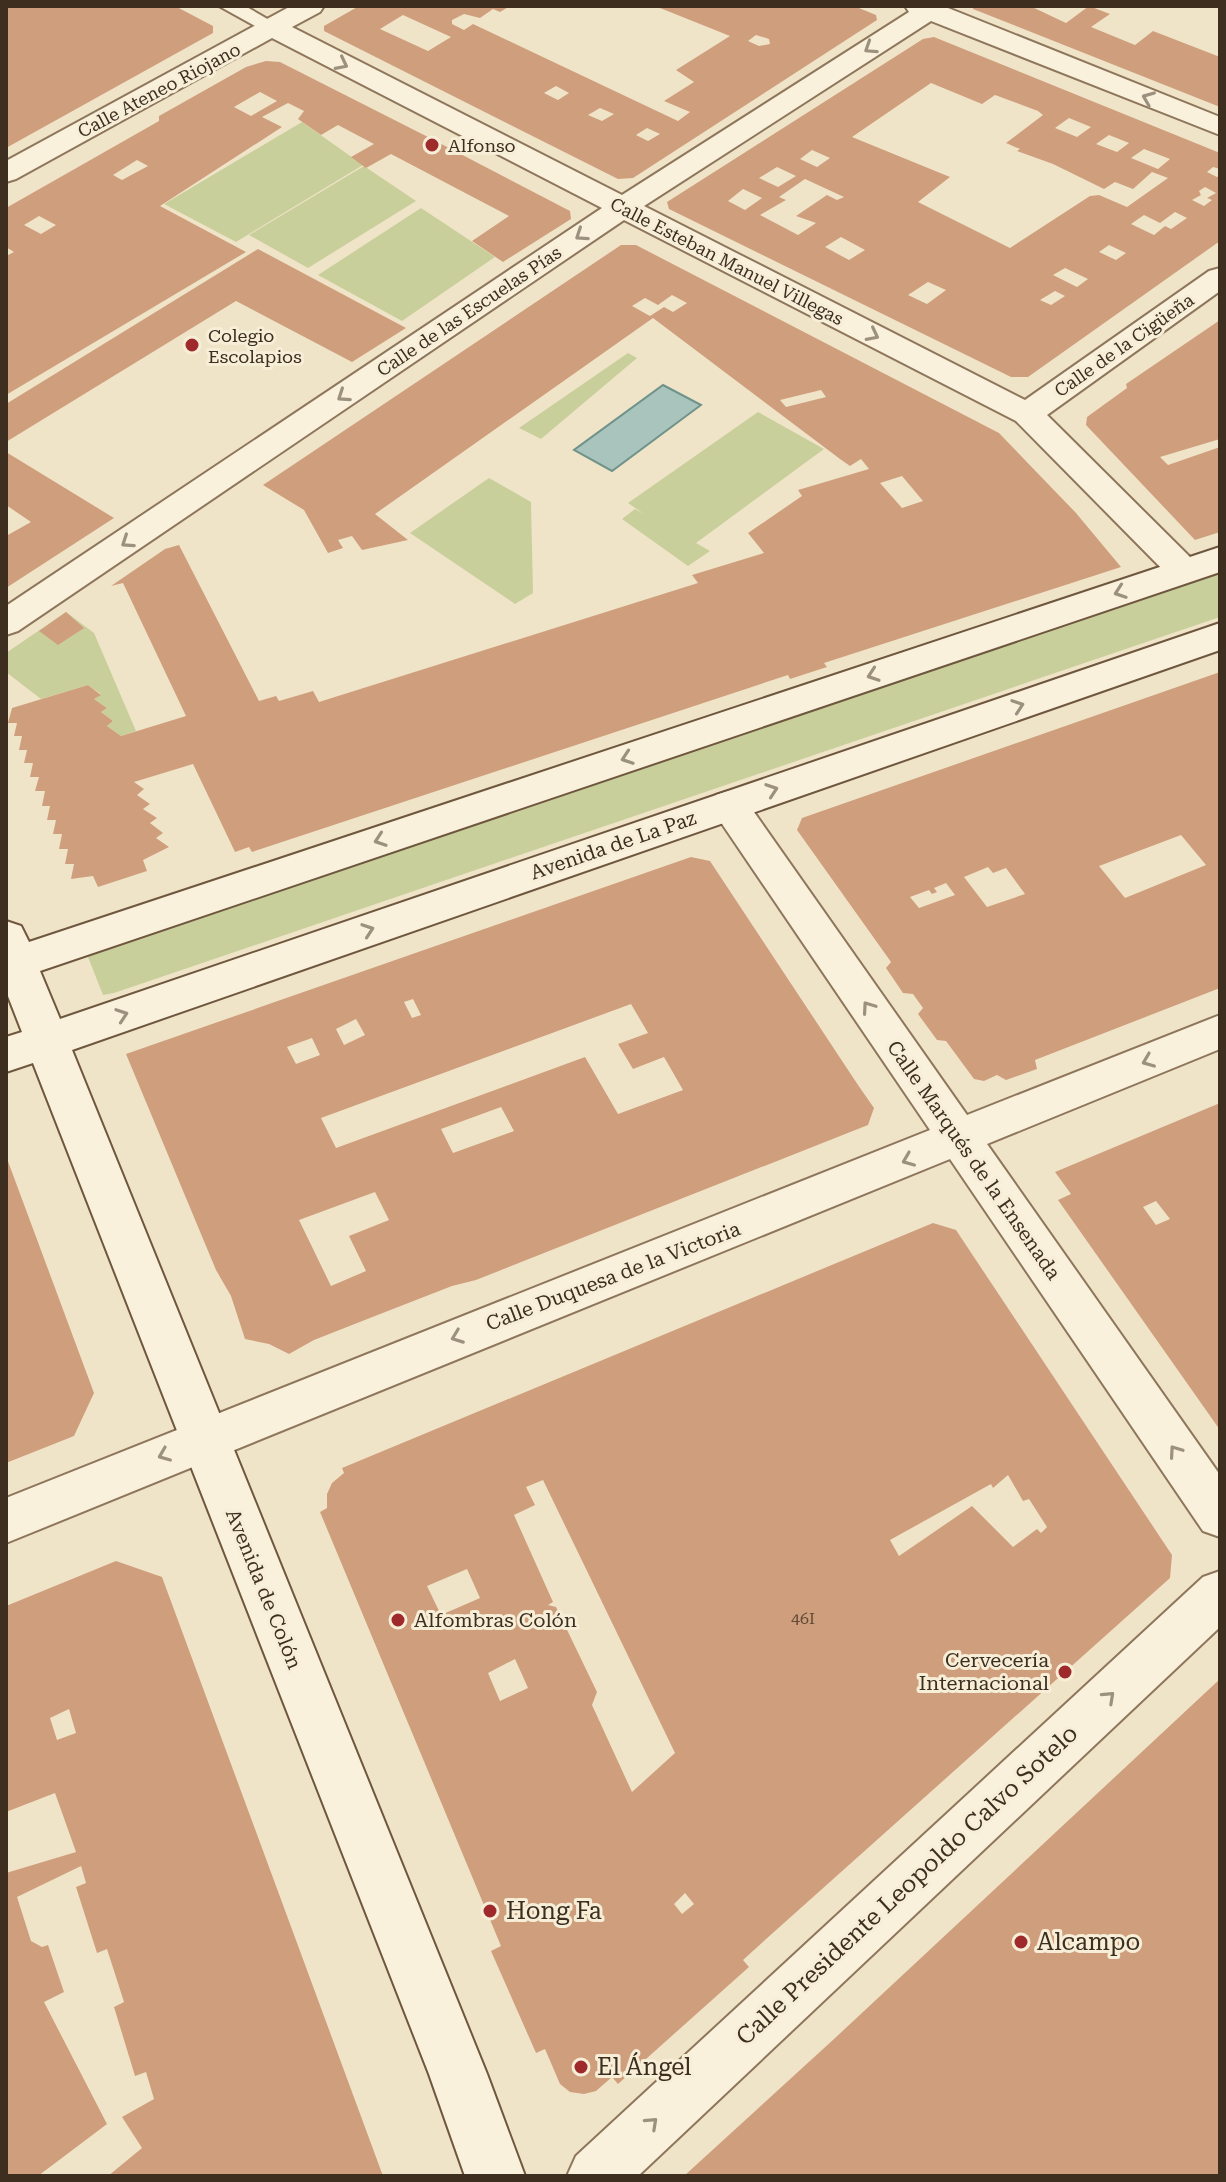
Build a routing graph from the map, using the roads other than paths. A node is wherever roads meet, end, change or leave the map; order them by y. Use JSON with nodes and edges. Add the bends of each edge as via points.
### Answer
{"nodes":[{"id":1,"x":229,"y":6,"type":"edge"},
{"id":2,"x":311,"y":6,"type":"edge"},
{"id":3,"x":928,"y":7,"type":"edge"},
{"id":4,"x":273,"y":28,"type":"junction"},
{"id":5,"x":1220,"y":127,"type":"edge"},
{"id":6,"x":6,"y":173,"type":"edge"},
{"id":7,"x":622,"y":208,"type":"junction"},
{"id":8,"x":1220,"y":277,"type":"edge"},
{"id":9,"x":1027,"y":414,"type":"junction"},
{"id":10,"x":1220,"y":559,"type":"edge"},
{"id":11,"x":1184,"y":571,"type":"junction"},
{"id":12,"x":6,"y":623,"type":"edge"},
{"id":13,"x":1220,"y":636,"type":"edge"},
{"id":14,"x":729,"y":805,"type":"junction"},
{"id":15,"x":9,"y":955,"type":"edge"},
{"id":16,"x":1220,"y":1031,"type":"edge"},
{"id":17,"x":29,"y":1033,"type":"edge"},
{"id":18,"x":960,"y":1137,"type":"junction"},
{"id":19,"x":203,"y":1439,"type":"junction"},
{"id":20,"x":1220,"y":1515,"type":"edge"},
{"id":21,"x":6,"y":1521,"type":"edge"},
{"id":22,"x":1220,"y":1594,"type":"edge"},
{"id":23,"x":495,"y":2176,"type":"edge"},
{"id":24,"x":596,"y":2176,"type":"edge"}],
"edges":[{"from":1,"to":4,"type":"street","name":"Calle Esteban Manuel Villegas"},
{"from":2,"to":4,"type":"street","name":"Calle Ateneo Riojano"},
{"from":5,"to":3,"type":"street","one_way":true},
{"from":3,"to":7,"type":"street","name":"Calle de las Escuelas Pías","one_way":true},
{"from":4,"to":6,"type":"street","name":"Calle Ateneo Riojano"},
{"from":4,"to":7,"type":"street","name":"Calle Esteban Manuel Villegas","one_way":true},
{"from":7,"to":9,"type":"street","name":"Calle Esteban Manuel Villegas","one_way":true},
{"from":7,"to":12,"type":"street","name":"Calle de las Escuelas Pías","one_way":true},
{"from":8,"to":9,"type":"street","name":"Calle de la Cigüeña"},
{"from":9,"to":11,"type":"street","name":"Calle Esteban Manuel Villegas"},
{"from":10,"to":11,"type":"main road"},
{"from":11,"to":15,"type":"main road","one_way":true},
{"from":14,"to":13,"type":"main road","name":"Avenida de La Paz","one_way":true},
{"from":17,"to":14,"type":"main road","name":"Avenida de La Paz","one_way":true},
{"from":18,"to":14,"type":"street","name":"Calle Marqués de la Ensenada","one_way":true},
{"from":15,"to":17,"type":"main road","name":"Avenida de Colón"},
{"from":16,"to":18,"type":"street","name":"Calle Duquesa de la Victoria","one_way":true},
{"from":17,"to":19,"type":"main road","name":"Avenida de Colón"},
{"from":18,"to":19,"type":"street","name":"Calle Duquesa de la Victoria","one_way":true},
{"from":20,"to":18,"type":"street","name":"Calle Marqués de la Ensenada","one_way":true},
{"from":19,"to":21,"type":"street","name":"Calle Duquesa de la Victoria","one_way":true},
{"from":19,"to":23,"type":"main road","name":"Avenida de Colón"},
{"from":24,"to":22,"type":"street","name":"Calle Presidente Leopoldo Calvo Sotelo","one_way":true}]}
